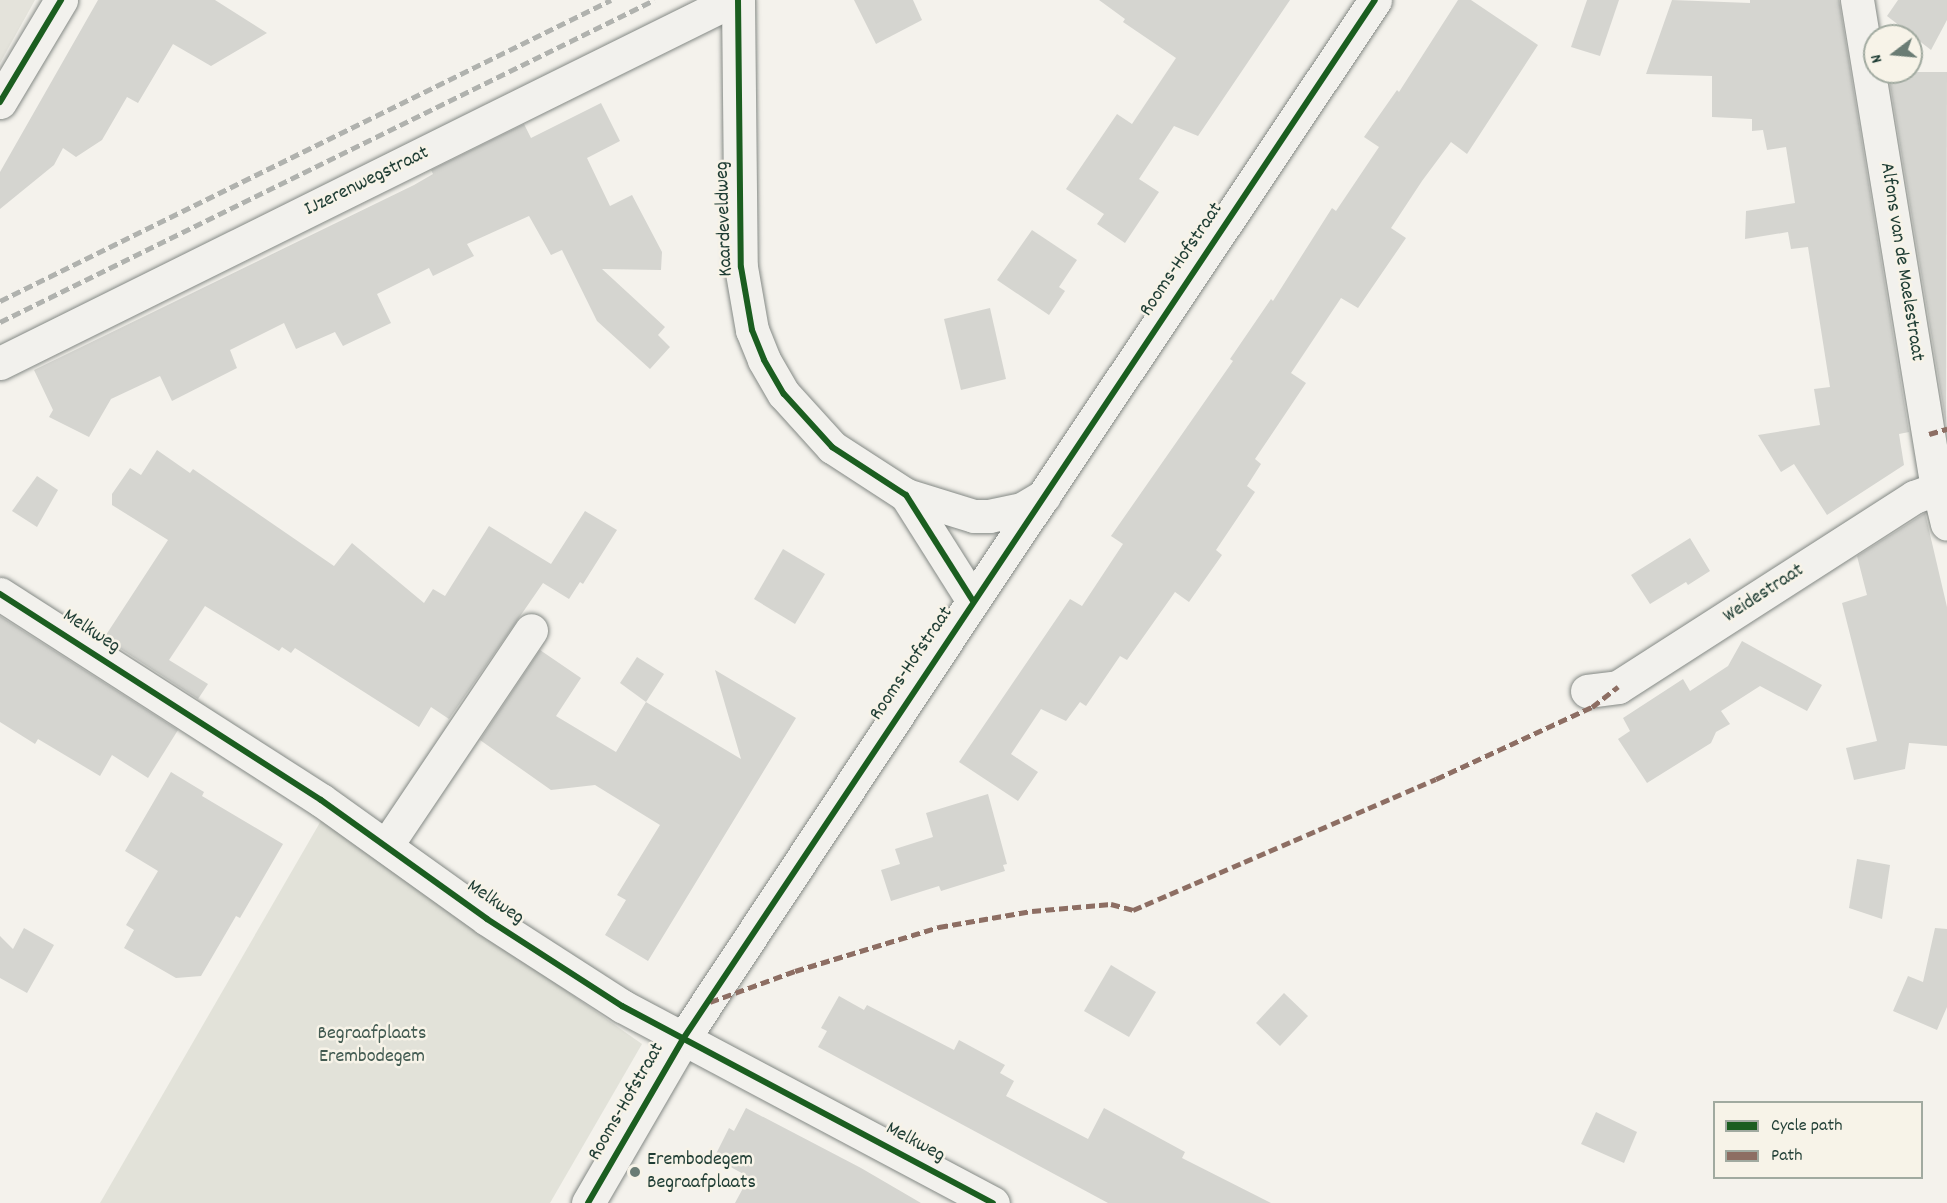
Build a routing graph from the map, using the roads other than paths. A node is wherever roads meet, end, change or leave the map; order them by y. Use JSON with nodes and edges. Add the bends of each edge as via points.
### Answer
{"nodes":[{"id":1,"x":61,"y":0,"type":"edge"},
{"id":2,"x":733,"y":0,"type":"edge"},
{"id":3,"x":1375,"y":0,"type":"edge"},
{"id":4,"x":1857,"y":0,"type":"edge"},
{"id":5,"x":738,"y":16,"type":"edge"},
{"id":6,"x":0,"y":102,"type":"edge"},
{"id":7,"x":0,"y":363,"type":"edge"},
{"id":8,"x":1939,"y":488,"type":"junction"},
{"id":9,"x":906,"y":495,"type":"junction"},
{"id":10,"x":1045,"y":495,"type":"junction"},
{"id":11,"x":1947,"y":524,"type":"edge"},
{"id":12,"x":0,"y":594,"type":"edge"},
{"id":13,"x":973,"y":601,"type":"junction"},
{"id":14,"x":531,"y":630,"type":"dead end"},
{"id":15,"x":1587,"y":691,"type":"dead end"},
{"id":16,"x":386,"y":846,"type":"junction"},
{"id":17,"x":683,"y":1040,"type":"junction"},
{"id":18,"x":588,"y":1203,"type":"edge"},
{"id":19,"x":993,"y":1203,"type":"edge"}],
"edges":[{"from":1,"to":6,"type":"street"},
{"from":2,"to":7,"type":"street","name":"IJzerenwegstraat"},
{"from":3,"to":10,"type":"street","name":"Rooms-Hofstraat"},
{"from":4,"to":8,"type":"street","name":"Alfons van de Maelestraat"},
{"from":5,"to":9,"type":"street","name":"Kaardeveldweg","via":[[741,267],[752,330],[784,394],[832,447]]},
{"from":8,"to":11,"type":"street","name":"Alfons van de Maelestraat"},
{"from":8,"to":15,"type":"street","name":"Weidestraat","via":[[1914,497],[1618,687]]},
{"from":9,"to":10,"type":"street","via":[[974,516],[989,516],[1022,509]]},
{"from":9,"to":13,"type":"street","name":"Kaardeveldweg"},
{"from":10,"to":13,"type":"street","name":"Rooms-Hofstraat"},
{"from":12,"to":16,"type":"street","name":"Melkweg"},
{"from":13,"to":17,"type":"street","name":"Rooms-Hofstraat"},
{"from":14,"to":16,"type":"street"},
{"from":16,"to":17,"type":"street","name":"Melkweg","via":[[487,919],[622,1006]]},
{"from":17,"to":18,"type":"street","name":"Rooms-Hofstraat"},
{"from":17,"to":19,"type":"street","name":"Melkweg"}]}
